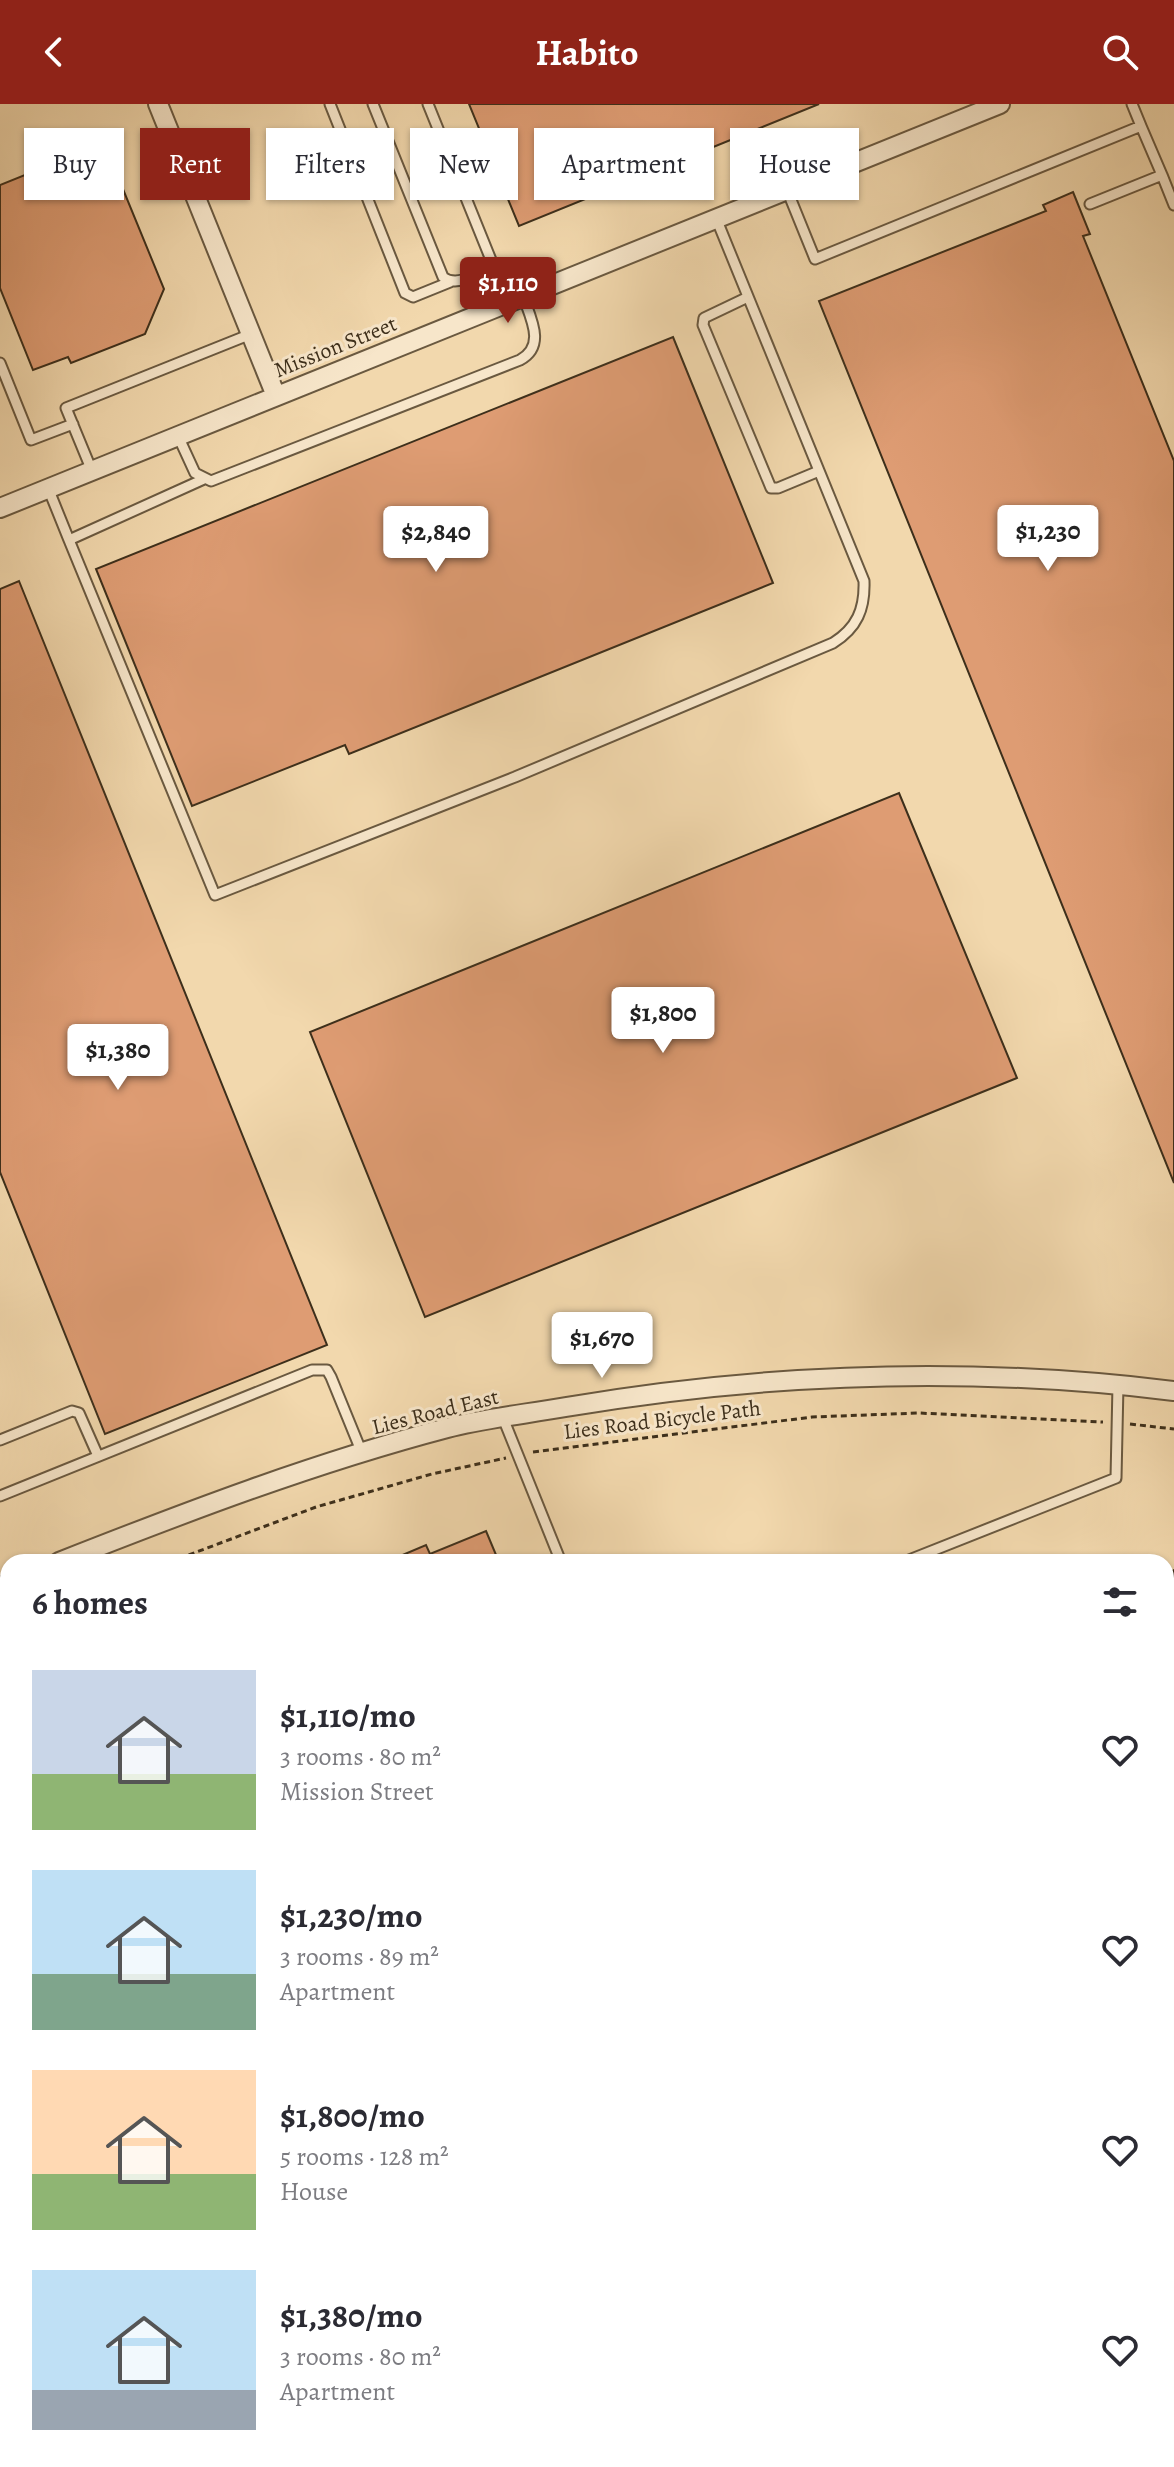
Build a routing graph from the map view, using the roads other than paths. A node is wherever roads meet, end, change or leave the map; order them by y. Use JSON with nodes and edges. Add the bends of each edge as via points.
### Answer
{"nodes":[{"id":1,"x":158,"y":104,"type":"edge"},
{"id":2,"x":330,"y":104,"type":"edge"},
{"id":3,"x":373,"y":104,"type":"edge"},
{"id":4,"x":428,"y":104,"type":"edge"},
{"id":5,"x":1000,"y":104,"type":"edge"},
{"id":6,"x":1132,"y":104,"type":"edge"},
{"id":7,"x":1141,"y":126,"type":"junction"},
{"id":8,"x":859,"y":161,"type":"edge"},
{"id":9,"x":1162,"y":175,"type":"junction"},
{"id":10,"x":762,"y":200,"type":"edge"},
{"id":11,"x":791,"y":200,"type":"edge"},
{"id":12,"x":1090,"y":204,"type":"dead end"},
{"id":13,"x":1174,"y":205,"type":"edge"},
{"id":14,"x":716,"y":218,"type":"junction"},
{"id":15,"x":494,"y":267,"type":"junction"},
{"id":16,"x":450,"y":282,"type":"junction"},
{"id":17,"x":748,"y":297,"type":"junction"},
{"id":18,"x":516,"y":299,"type":"junction"},
{"id":19,"x":251,"y":334,"type":"junction"},
{"id":20,"x":0,"y":363,"type":"edge"},
{"id":21,"x":276,"y":396,"type":"junction"},
{"id":22,"x":73,"y":424,"type":"junction"},
{"id":23,"x":178,"y":436,"type":"junction"},
{"id":24,"x":92,"y":471,"type":"junction"},
{"id":25,"x":819,"y":471,"type":"junction"},
{"id":26,"x":204,"y":479,"type":"junction"},
{"id":27,"x":48,"y":488,"type":"junction"},
{"id":28,"x":0,"y":508,"type":"edge"},
{"id":29,"x":69,"y":540,"type":"junction"},
{"id":30,"x":1118,"y":1385,"type":"junction"},
{"id":31,"x":1174,"y":1391,"type":"edge"},
{"id":32,"x":503,"y":1418,"type":"junction"},
{"id":33,"x":0,"y":1440,"type":"edge"},
{"id":34,"x":362,"y":1453,"type":"junction"},
{"id":35,"x":98,"y":1456,"type":"junction"},
{"id":36,"x":0,"y":1496,"type":"edge"},
{"id":37,"x":79,"y":1554,"type":"edge"},
{"id":38,"x":558,"y":1554,"type":"edge"},
{"id":39,"x":924,"y":1554,"type":"edge"}],
"edges":[{"from":1,"to":19,"type":"street"},
{"from":2,"to":16,"type":"lane","via":[[405,293],[413,297]]},
{"from":3,"to":16,"type":"lane","via":[[443,277]]},
{"from":4,"to":15,"type":"lane"},
{"from":5,"to":8,"type":"street","name":"Mission Street"},
{"from":6,"to":7,"type":"lane"},
{"from":7,"to":9,"type":"lane"},
{"from":7,"to":11,"type":"lane","via":[[815,259]]},
{"from":9,"to":12,"type":"lane"},
{"from":9,"to":13,"type":"lane"},
{"from":10,"to":14,"type":"street","name":"Mission Street"},
{"from":14,"to":17,"type":"lane"},
{"from":14,"to":18,"type":"street","name":"Mission Street"},
{"from":15,"to":16,"type":"lane"},
{"from":15,"to":18,"type":"lane"},
{"from":17,"to":25,"type":"lane"},
{"from":17,"to":25,"type":"lane","via":[[711,312],[703,325],[771,488]]},
{"from":18,"to":21,"type":"street","name":"Mission Street"},
{"from":18,"to":26,"type":"lane","via":[[536,337],[527,356],[223,478]]},
{"from":19,"to":21,"type":"street"},
{"from":19,"to":22,"type":"lane","via":[[66,408]]},
{"from":20,"to":22,"type":"lane","via":[[31,440]]},
{"from":21,"to":23,"type":"street","name":"Mission Street"},
{"from":22,"to":24,"type":"lane"},
{"from":23,"to":24,"type":"street","name":"Mission Street"},
{"from":23,"to":26,"type":"lane","via":[[189,465]]},
{"from":24,"to":27,"type":"street","name":"Mission Street"},
{"from":25,"to":29,"type":"lane","via":[[864,581],[861,612],[843,636],[515,777],[215,895]]},
{"from":26,"to":29,"type":"lane"},
{"from":27,"to":28,"type":"street","name":"Mission Street"},
{"from":27,"to":29,"type":"lane"},
{"from":30,"to":31,"type":"street","name":"Lies Road East"},
{"from":30,"to":32,"type":"street","name":"Lies Road East","via":[[970,1376],[819,1378],[699,1388]]},
{"from":30,"to":39,"type":"lane","via":[[1116,1478]]},
{"from":32,"to":34,"type":"street","name":"Lies Road East","via":[[449,1427]]},
{"from":32,"to":38,"type":"lane"},
{"from":33,"to":35,"type":"lane","via":[[72,1411],[79,1413]]},
{"from":34,"to":35,"type":"lane","via":[[331,1377],[322,1369]]},
{"from":34,"to":37,"type":"street","name":"Lies Road East","via":[[220,1499]]},
{"from":35,"to":36,"type":"lane"}]}
